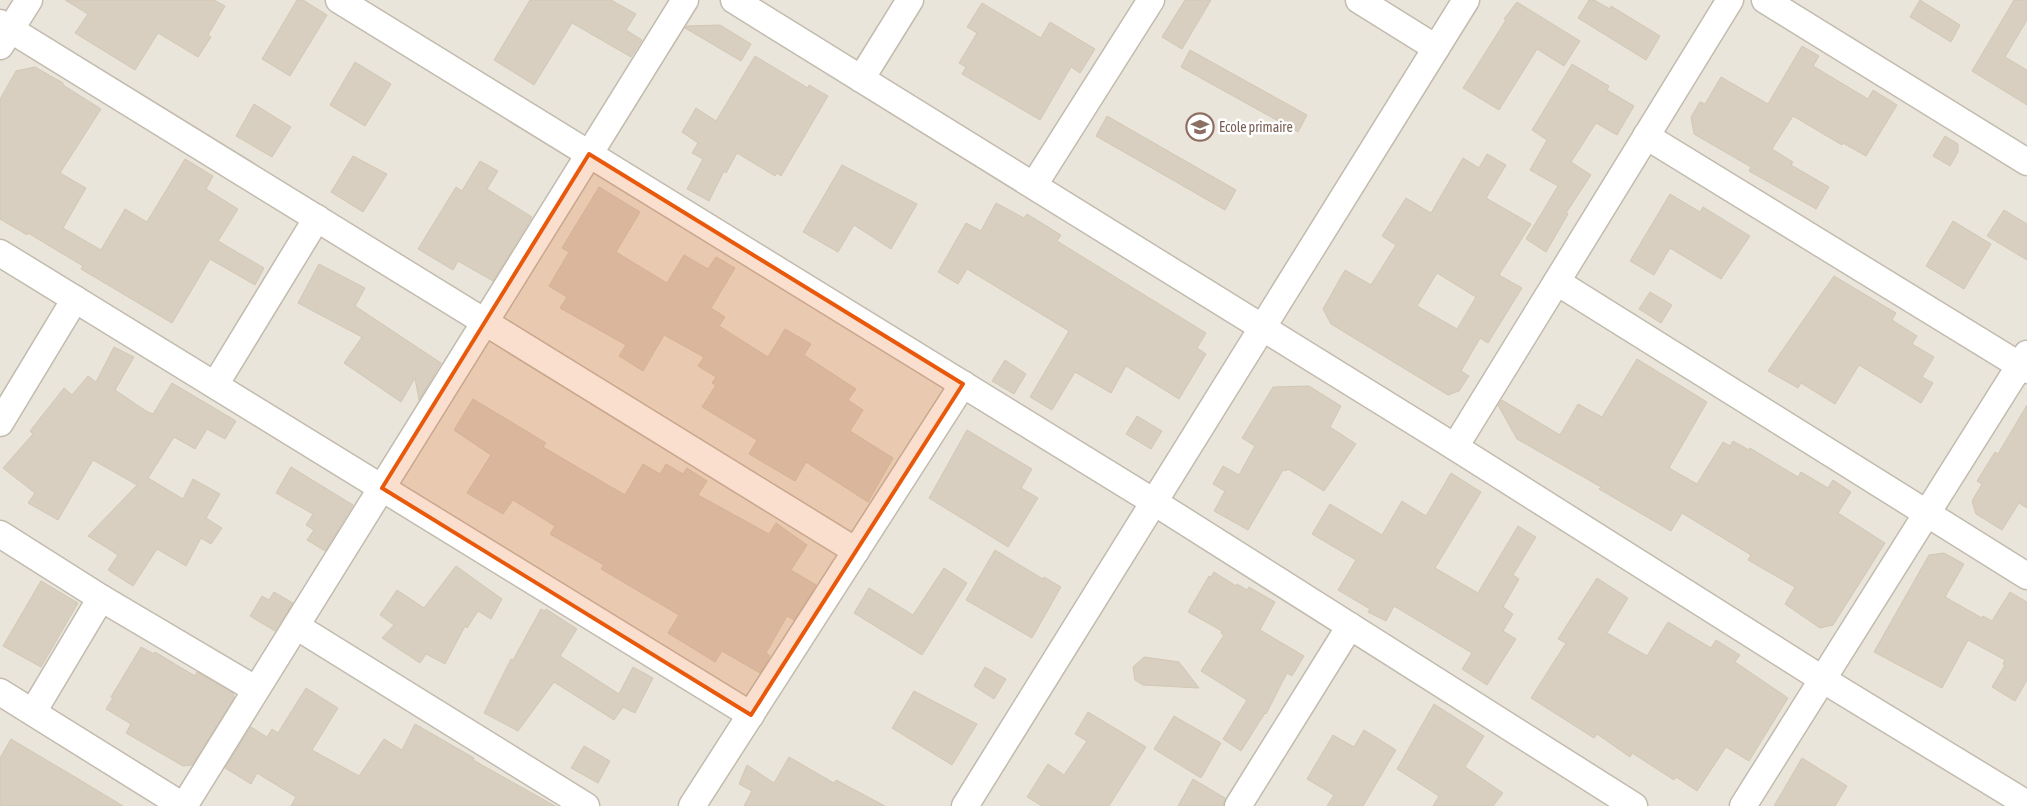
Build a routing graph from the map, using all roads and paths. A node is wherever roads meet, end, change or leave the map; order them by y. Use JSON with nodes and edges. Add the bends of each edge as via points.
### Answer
{"nodes":[{"id":1,"x":29,"y":0,"type":"edge"},
{"id":2,"x":339,"y":0,"type":"edge"},
{"id":3,"x":686,"y":0,"type":"edge"},
{"id":4,"x":734,"y":0,"type":"edge"},
{"id":5,"x":910,"y":0,"type":"edge"},
{"id":6,"x":1151,"y":0,"type":"edge"},
{"id":7,"x":1359,"y":0,"type":"edge"},
{"id":8,"x":1466,"y":0,"type":"edge"},
{"id":9,"x":1730,"y":0,"type":"edge"},
{"id":10,"x":1765,"y":0,"type":"edge"},
{"id":11,"x":4,"y":33,"type":"edge"},
{"id":12,"x":1436,"y":48,"type":"junction"},
{"id":13,"x":861,"y":79,"type":"junction"},
{"id":14,"x":1646,"y":136,"type":"junction"},
{"id":15,"x":589,"y":154,"type":"junction"},
{"id":16,"x":2027,"y":162,"type":"edge"},
{"id":17,"x":1034,"y":185,"type":"junction"},
{"id":18,"x":317,"y":218,"type":"junction"},
{"id":19,"x":0,"y":253,"type":"edge"},
{"id":20,"x":1557,"y":282,"type":"junction"},
{"id":21,"x":75,"y":299,"type":"junction"},
{"id":22,"x":485,"y":322,"type":"junction"},
{"id":23,"x":1262,"y":328,"type":"junction"},
{"id":24,"x":2025,"y":363,"type":"edge"},
{"id":25,"x":963,"y":384,"type":"junction"},
{"id":26,"x":215,"y":385,"type":"junction"},
{"id":27,"x":0,"y":423,"type":"edge"},
{"id":28,"x":1455,"y":447,"type":"junction"},
{"id":29,"x":382,"y":488,"type":"junction"},
{"id":30,"x":1154,"y":502,"type":"junction"},
{"id":31,"x":1926,"y":513,"type":"junction"},
{"id":32,"x":0,"y":534,"type":"edge"},
{"id":33,"x":856,"y":551,"type":"junction"},
{"id":34,"x":2027,"y":576,"type":"edge"},
{"id":35,"x":101,"y":598,"type":"junction"},
{"id":36,"x":296,"y":626,"type":"junction"},
{"id":37,"x":1350,"y":626,"type":"junction"},
{"id":38,"x":1822,"y":679,"type":"junction"},
{"id":39,"x":255,"y":689,"type":"junction"},
{"id":40,"x":0,"y":692,"type":"edge"},
{"id":41,"x":33,"y":712,"type":"junction"},
{"id":42,"x":751,"y":715,"type":"junction"},
{"id":43,"x":1245,"y":804,"type":"edge"},
{"id":44,"x":2027,"y":804,"type":"edge"},
{"id":45,"x":184,"y":806,"type":"edge"},
{"id":46,"x":586,"y":806,"type":"edge"},
{"id":47,"x":692,"y":806,"type":"edge"},
{"id":48,"x":965,"y":806,"type":"edge"},
{"id":49,"x":1634,"y":806,"type":"edge"},
{"id":50,"x":1742,"y":806,"type":"edge"}],
"edges":[{"from":1,"to":11,"type":"street"},
{"from":2,"to":15,"type":"street"},
{"from":3,"to":15,"type":"street"},
{"from":4,"to":13,"type":"street"},
{"from":5,"to":13,"type":"street"},
{"from":6,"to":17,"type":"street"},
{"from":7,"to":12,"type":"street"},
{"from":8,"to":12,"type":"street"},
{"from":9,"to":14,"type":"street"},
{"from":10,"to":16,"type":"street"},
{"from":11,"to":18,"type":"street"},
{"from":12,"to":23,"type":"street"},
{"from":13,"to":17,"type":"street"},
{"from":14,"to":20,"type":"street"},
{"from":14,"to":24,"type":"street"},
{"from":15,"to":22,"type":"street"},
{"from":15,"to":25,"type":"street"},
{"from":17,"to":23,"type":"street"},
{"from":18,"to":22,"type":"street"},
{"from":18,"to":26,"type":"street"},
{"from":19,"to":21,"type":"street"},
{"from":20,"to":28,"type":"street"},
{"from":20,"to":31,"type":"street"},
{"from":21,"to":26,"type":"street"},
{"from":21,"to":27,"type":"street"},
{"from":22,"to":29,"type":"street"},
{"from":22,"to":33,"type":"street"},
{"from":23,"to":28,"type":"street"},
{"from":23,"to":30,"type":"street"},
{"from":24,"to":31,"type":"street"},
{"from":25,"to":30,"type":"street"},
{"from":25,"to":33,"type":"street"},
{"from":26,"to":29,"type":"street"},
{"from":28,"to":38,"type":"street"},
{"from":29,"to":36,"type":"street"},
{"from":29,"to":42,"type":"street"},
{"from":30,"to":37,"type":"street"},
{"from":30,"to":48,"type":"street"},
{"from":31,"to":34,"type":"street"},
{"from":31,"to":38,"type":"street"},
{"from":32,"to":35,"type":"street"},
{"from":33,"to":42,"type":"street"},
{"from":35,"to":39,"type":"street"},
{"from":35,"to":41,"type":"street"},
{"from":36,"to":39,"type":"street"},
{"from":36,"to":46,"type":"street"},
{"from":37,"to":43,"type":"street"},
{"from":37,"to":49,"type":"street"},
{"from":38,"to":44,"type":"street"},
{"from":38,"to":50,"type":"street"},
{"from":39,"to":45,"type":"street"},
{"from":40,"to":41,"type":"street"},
{"from":41,"to":45,"type":"street"},
{"from":42,"to":47,"type":"street"}]}
